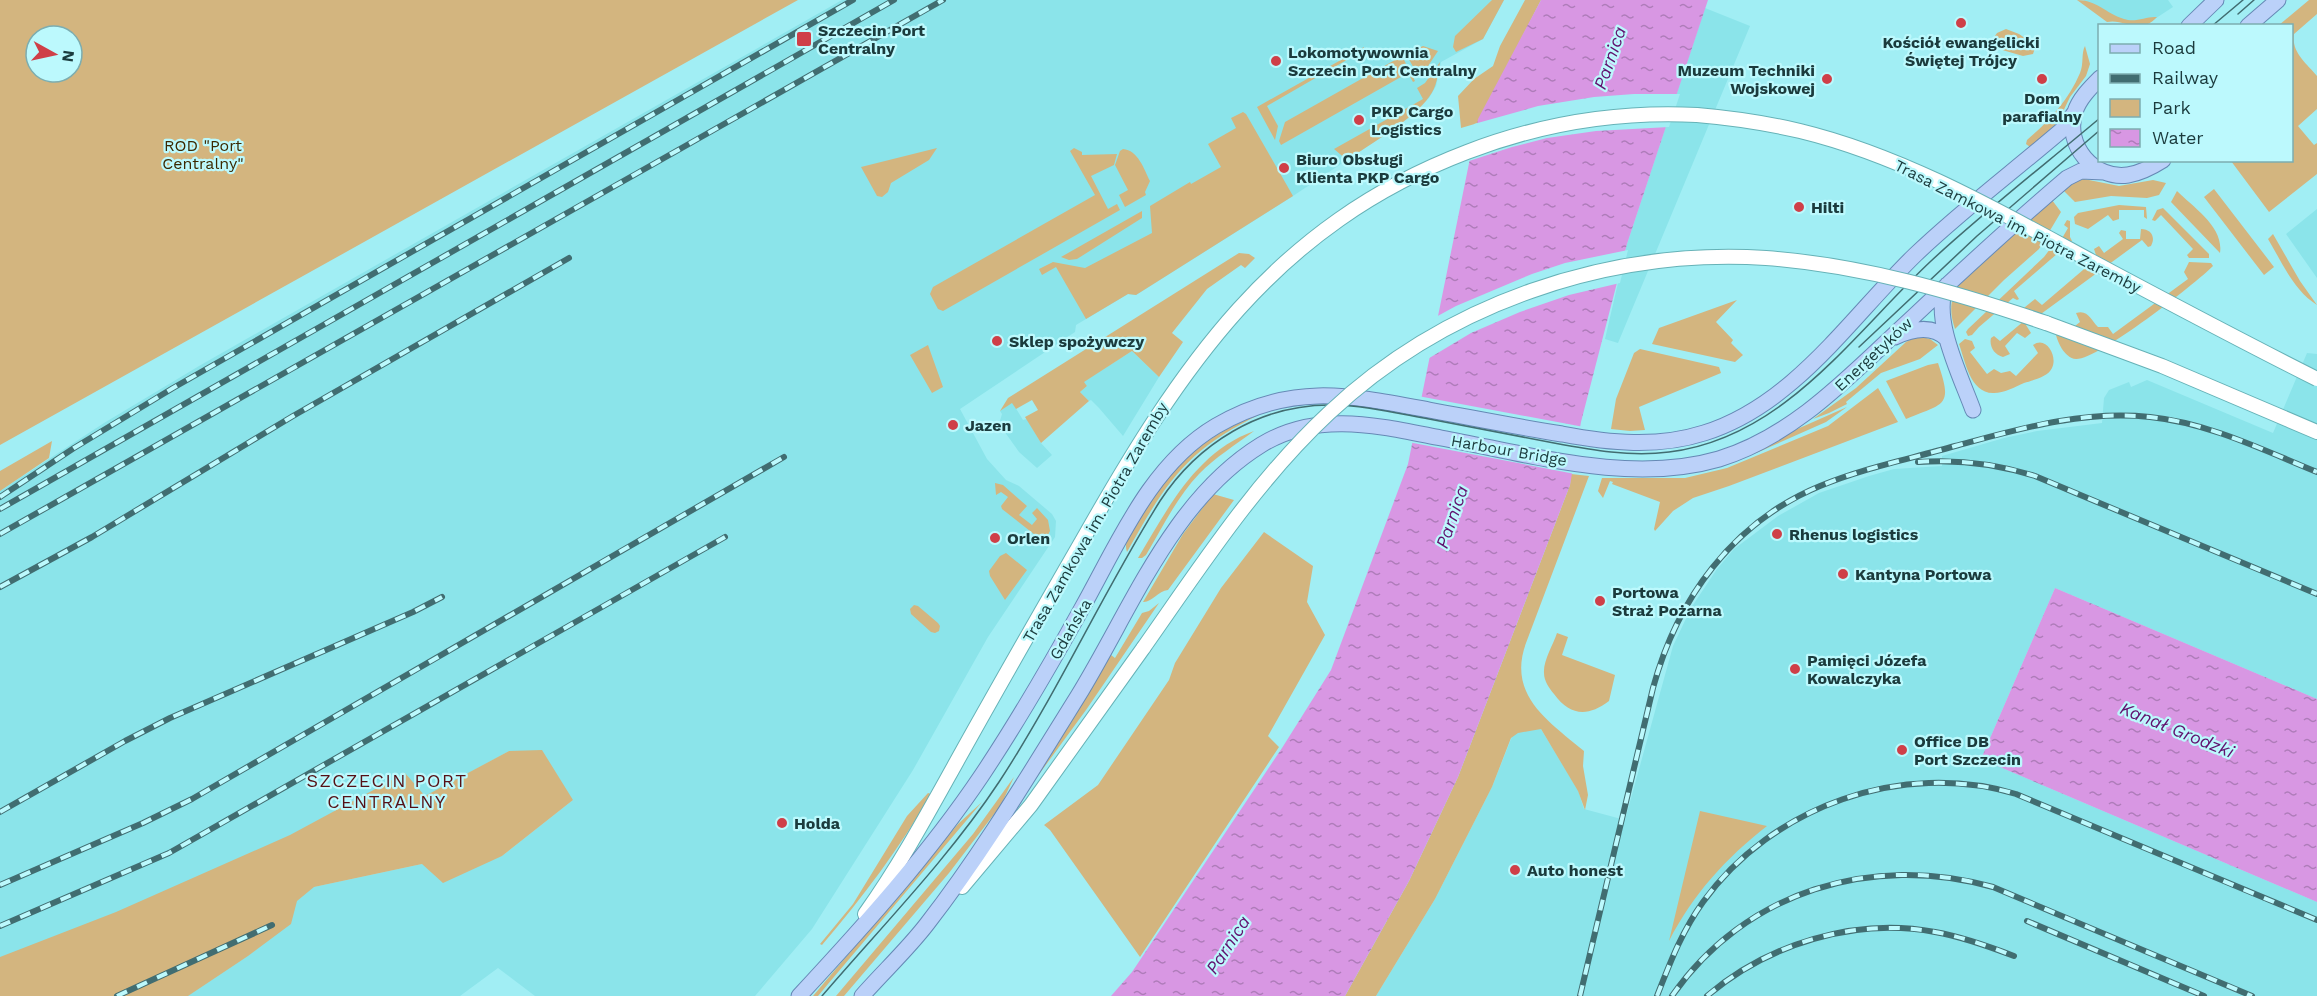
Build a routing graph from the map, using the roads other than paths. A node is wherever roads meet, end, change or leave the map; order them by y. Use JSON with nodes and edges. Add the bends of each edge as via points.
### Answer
{"nodes":[{"id":1,"x":2216,"y":0,"type":"edge"},
{"id":2,"x":2278,"y":0,"type":"edge"},
{"id":3,"x":2191,"y":24,"type":"edge"},
{"id":4,"x":2250,"y":24,"type":"edge"},
{"id":5,"x":2098,"y":80,"type":"edge"},
{"id":6,"x":2075,"y":112,"type":"junction"},
{"id":7,"x":2159,"y":162,"type":"edge"},
{"id":8,"x":2104,"y":172,"type":"junction"},
{"id":9,"x":1947,"y":285,"type":"junction"},
{"id":10,"x":1947,"y":339,"type":"junction"},
{"id":11,"x":1878,"y":350,"type":"junction"},
{"id":12,"x":2317,"y":379,"type":"edge"},
{"id":13,"x":1415,"y":407,"type":"joint"},
{"id":14,"x":1973,"y":410,"type":"dead end"},
{"id":15,"x":2317,"y":432,"type":"edge"},
{"id":16,"x":1609,"y":467,"type":"joint"},
{"id":17,"x":924,"y":928,"type":"junction"},
{"id":18,"x":828,"y":964,"type":"junction"},
{"id":19,"x":799,"y":996,"type":"edge"},
{"id":20,"x":862,"y":996,"type":"edge"}],
"edges":[{"from":1,"to":3,"type":"main road"},
{"from":2,"to":4,"type":"main road"},
{"from":5,"to":6,"type":"main road"},
{"from":6,"to":8,"type":"main road","via":[[2077,147],[2088,162]]},
{"from":6,"to":13,"type":"main road","name":"Harbour Bridge","via":[[2063,129],[1917,253],[1806,369],[1771,400],[1733,422],[1690,437],[1648,443],[1612,442]]},
{"from":7,"to":8,"type":"main road","name":"Energetyków","via":[[2133,174]]},
{"from":8,"to":9,"type":"main road","name":"Energetyków","via":[[2082,171],[2067,178]]},
{"from":9,"to":10,"type":"main road","via":[[1941,308]]},
{"from":9,"to":11,"type":"main road","name":"Energetyków"},
{"from":10,"to":11,"type":"main road","via":[[1934,331],[1915,330]]},
{"from":10,"to":14,"type":"main road"},
{"from":11,"to":16,"type":"main road","name":"Energetyków","via":[[1805,414],[1746,449],[1677,468]]},
{"from":12,"to":18,"type":"main road","name":"Trasa Zamkowa im. Piotra Zaremby","bridge":true,"via":[[2016,221],[1898,165],[1840,143],[1762,123],[1697,115],[1629,115],[1541,129],[1484,145],[1403,180],[1328,227],[1268,277],[1209,342],[1120,474],[898,864]]},
{"from":13,"to":18,"type":"main road","name":"Gdańska","via":[[1341,395],[1284,399],[1227,420],[1182,452],[1134,515],[1056,654],[976,783],[916,863]]},
{"from":15,"to":17,"type":"main road","bridge":true,"via":[[2104,343],[1992,305],[1908,281],[1821,264],[1744,257],[1681,259],[1611,268],[1545,285],[1497,303],[1410,350],[1365,381],[1313,428],[1203,563],[1031,805]]},
{"from":16,"to":17,"type":"main road","name":"Harbour Bridge","via":[[1353,423],[1305,427],[1259,446],[1215,481],[1183,519],[1081,692],[976,857]]},
{"from":17,"to":20,"type":"main road"},
{"from":18,"to":19,"type":"main road","name":"Gdańska"}]}
